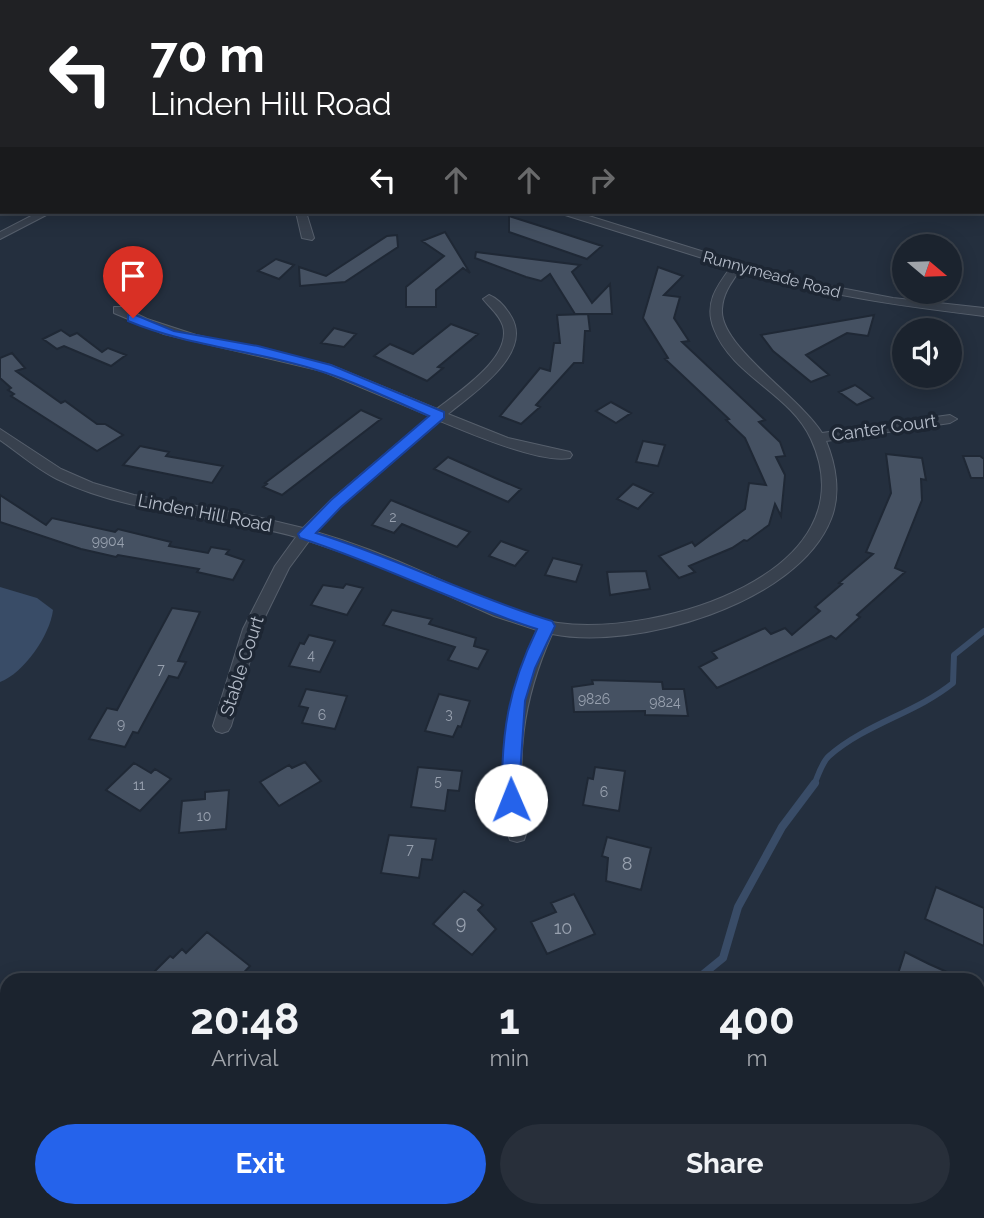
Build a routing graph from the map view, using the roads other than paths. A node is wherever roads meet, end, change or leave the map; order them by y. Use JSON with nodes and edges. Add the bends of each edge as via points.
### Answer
{"nodes":[{"id":1,"x":43,"y":214,"type":"edge"},
{"id":2,"x":302,"y":214,"type":"edge"},
{"id":3,"x":572,"y":214,"type":"edge"},
{"id":4,"x":0,"y":236,"type":"edge"},
{"id":5,"x":308,"y":238,"type":"dead end"},
{"id":6,"x":737,"y":267,"type":"junction"},
{"id":7,"x":489,"y":299,"type":"dead end"},
{"id":8,"x":118,"y":310,"type":"dead end"},
{"id":9,"x":984,"y":312,"type":"edge"},
{"id":10,"x":439,"y":415,"type":"junction"},
{"id":11,"x":950,"y":419,"type":"dead end"},
{"id":12,"x":0,"y":433,"type":"edge"},
{"id":13,"x":818,"y":438,"type":"junction"},
{"id":14,"x":565,"y":455,"type":"dead end"},
{"id":15,"x":306,"y":534,"type":"junction"},
{"id":16,"x":547,"y":626,"type":"junction"},
{"id":17,"x":222,"y":726,"type":"dead end"},
{"id":18,"x":517,"y":834,"type":"dead end"}],
"edges":[{"from":1,"to":4,"type":"street"},
{"from":2,"to":5,"type":"street"},
{"from":3,"to":6,"type":"street","name":"Runnymeade Road"},
{"from":6,"to":9,"type":"street","name":"Runnymeade Road","via":[[836,292]]},
{"from":6,"to":13,"type":"street","name":"Linden Hill Road","via":[[718,290],[715,317],[719,329],[738,356],[786,398]]},
{"from":7,"to":10,"type":"street","name":"Stable Court","via":[[509,320],[512,333],[504,356]]},
{"from":8,"to":10,"type":"street","via":[[171,334],[326,368]]},
{"from":10,"to":14,"type":"street","via":[[503,442]]},
{"from":10,"to":15,"type":"street","name":"Stable Court"},
{"from":11,"to":13,"type":"street","name":"Canter Court"},
{"from":12,"to":15,"type":"street","name":"Linden Hill Road","via":[[63,476],[104,492]]},
{"from":13,"to":16,"type":"street","name":"Linden Hill Road","via":[[828,467],[830,496],[824,520],[791,564],[763,584],[659,625],[623,632]]},
{"from":15,"to":16,"type":"street","name":"Linden Hill Road"},
{"from":15,"to":17,"type":"street","name":"Stable Court","via":[[283,566],[251,629]]},
{"from":16,"to":18,"type":"street","via":[[517,701],[510,765]]}]}
